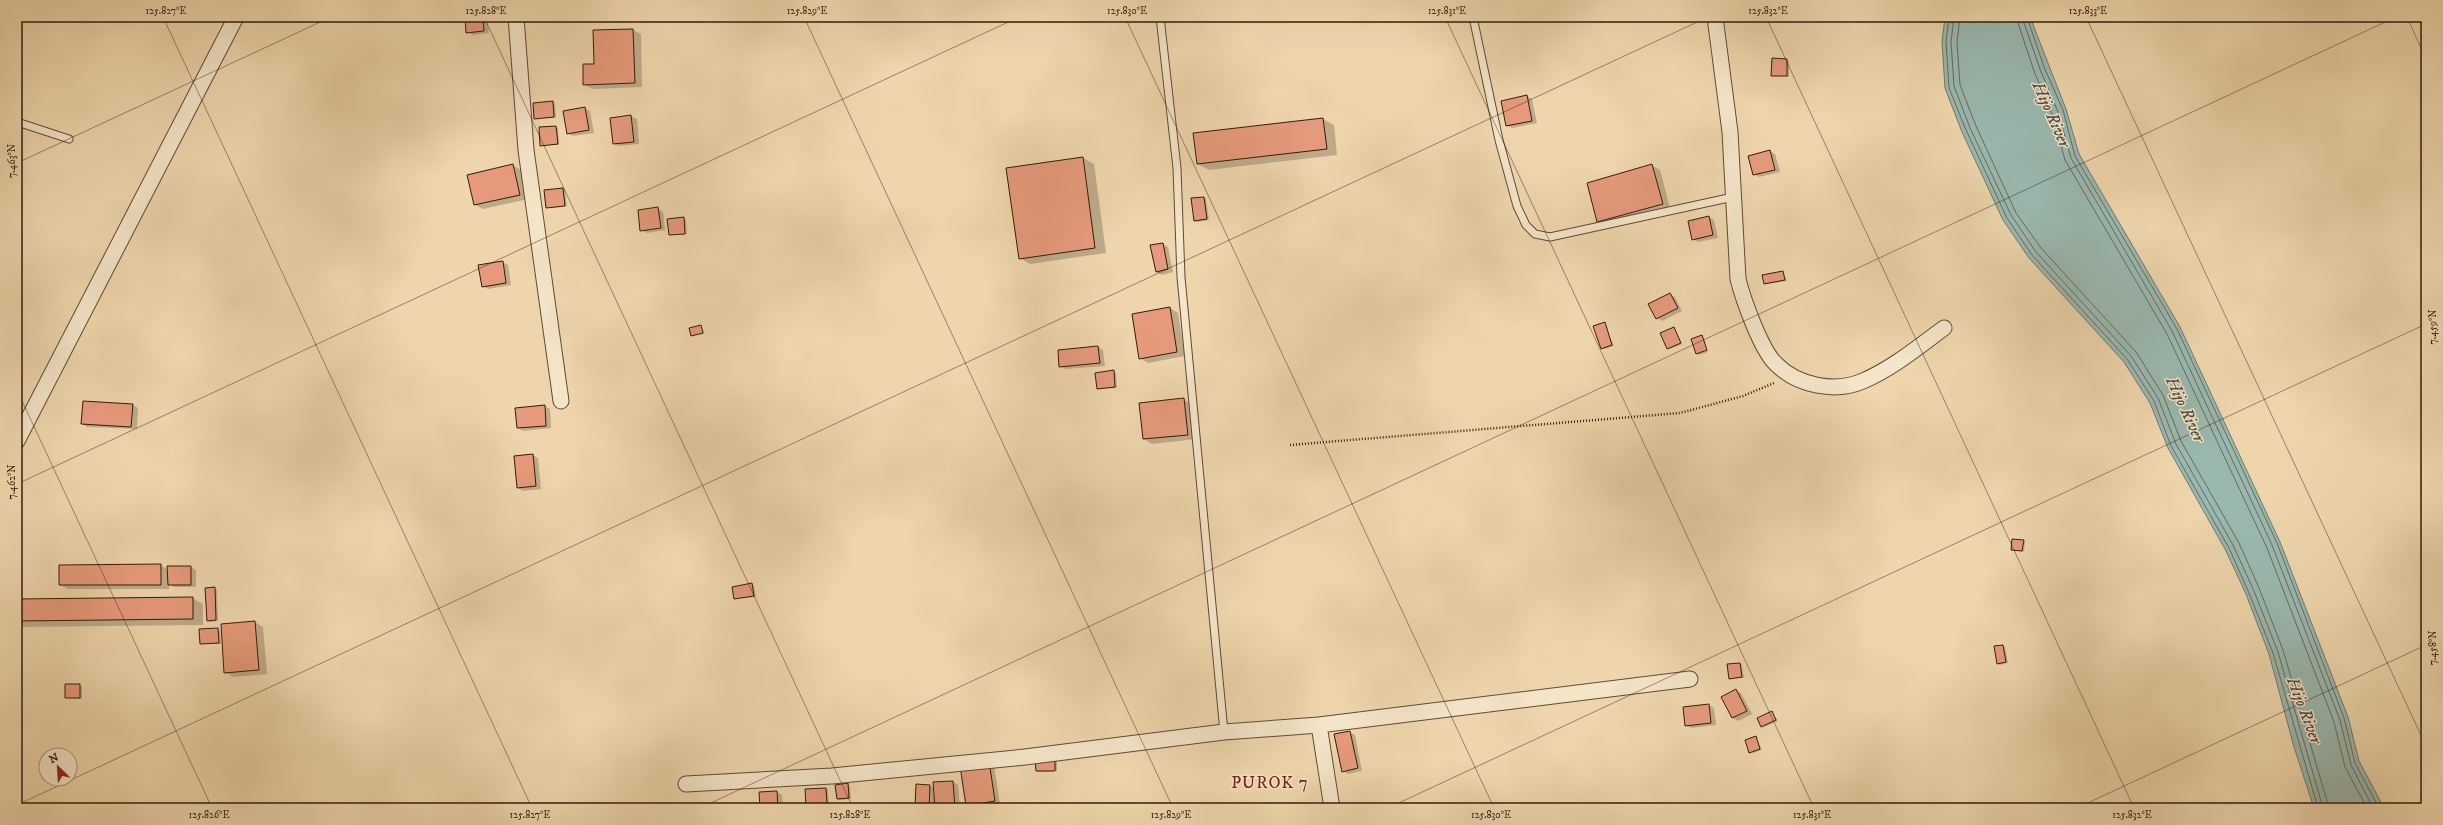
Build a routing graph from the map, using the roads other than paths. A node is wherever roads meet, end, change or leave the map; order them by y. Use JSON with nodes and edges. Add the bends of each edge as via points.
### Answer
{"nodes":[{"id":1,"x":236,"y":17,"type":"edge"},
{"id":2,"x":516,"y":17,"type":"edge"},
{"id":3,"x":1160,"y":17,"type":"edge"},
{"id":4,"x":1473,"y":17,"type":"edge"},
{"id":5,"x":1715,"y":17,"type":"edge"},
{"id":6,"x":17,"y":122,"type":"edge"},
{"id":7,"x":70,"y":139,"type":"dead end"},
{"id":8,"x":1733,"y":198,"type":"junction"},
{"id":9,"x":1944,"y":328,"type":"dead end"},
{"id":10,"x":561,"y":401,"type":"dead end"},
{"id":11,"x":17,"y":440,"type":"edge"},
{"id":12,"x":1690,"y":678,"type":"dead end"},
{"id":13,"x":1319,"y":725,"type":"junction"},
{"id":14,"x":1224,"y":732,"type":"junction"},
{"id":15,"x":686,"y":784,"type":"dead end"},
{"id":16,"x":1332,"y":808,"type":"edge"}],
"edges":[{"from":1,"to":11,"type":"street"},
{"from":2,"to":10,"type":"street","via":[[526,150]]},
{"from":3,"to":14,"type":"lane","via":[[1174,136],[1180,277]]},
{"from":4,"to":8,"type":"lane","via":[[1509,180],[1526,225],[1535,234],[1550,238]]},
{"from":5,"to":8,"type":"street","via":[[1730,132]]},
{"from":6,"to":7,"type":"lane"},
{"from":8,"to":9,"type":"street","via":[[1738,279],[1744,302],[1775,363],[1791,376],[1827,388],[1862,381],[1889,368]]},
{"from":12,"to":13,"type":"street"},
{"from":13,"to":14,"type":"street"},
{"from":13,"to":16,"type":"street"},
{"from":14,"to":15,"type":"street","via":[[832,776]]}]}
